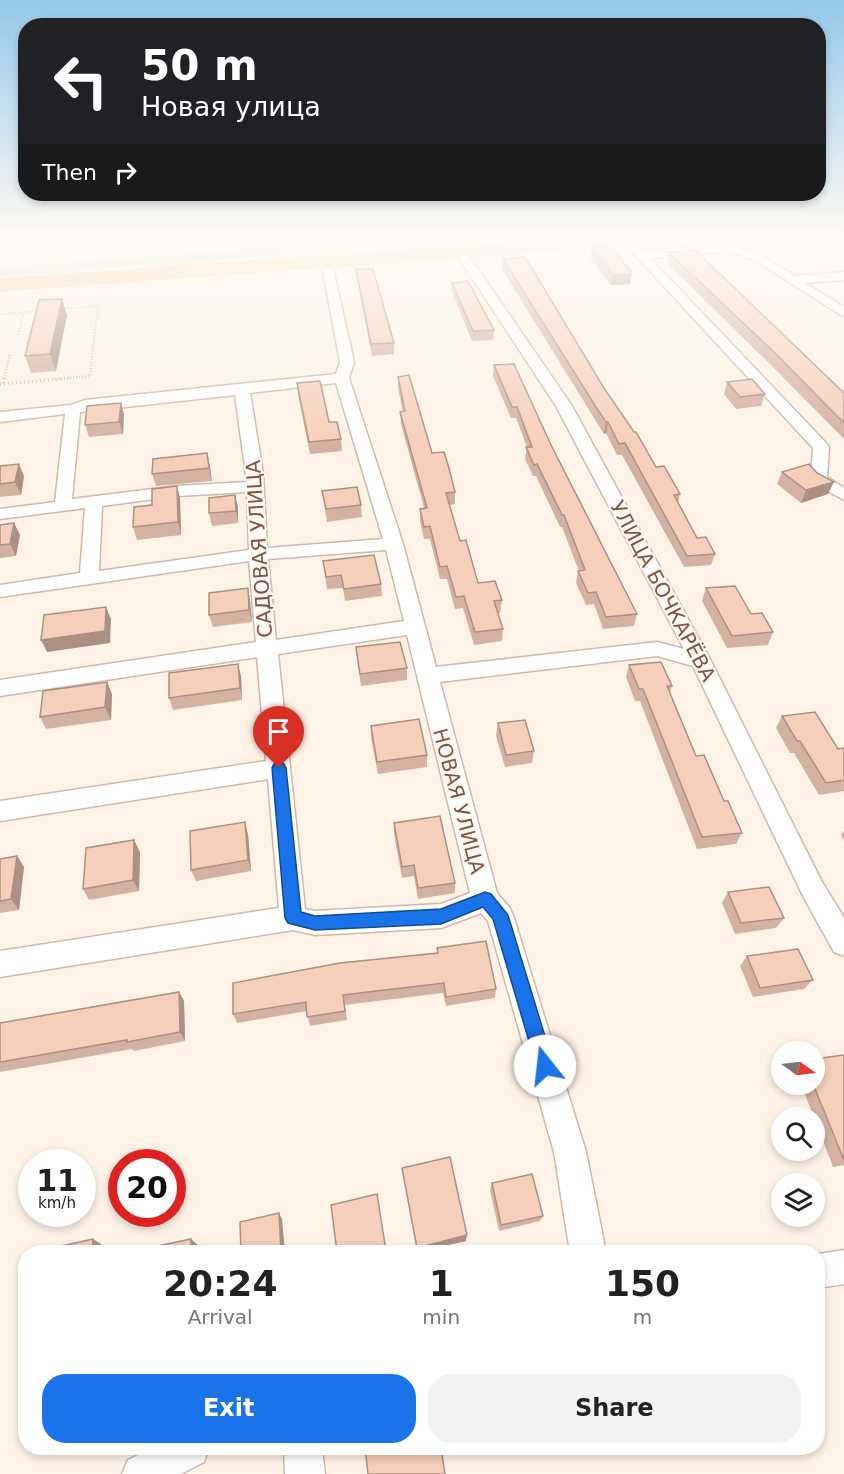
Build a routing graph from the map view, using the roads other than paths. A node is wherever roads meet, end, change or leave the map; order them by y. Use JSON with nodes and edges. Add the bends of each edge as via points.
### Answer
{"nodes":[{"id":1,"x":336,"y":306,"type":"edge"},
{"id":2,"x":497,"y":306,"type":"edge"},
{"id":3,"x":689,"y":306,"type":"edge"},
{"id":4,"x":342,"y":378,"type":"junction"},
{"id":5,"x":242,"y":390,"type":"junction"},
{"id":6,"x":73,"y":409,"type":"junction"},
{"id":7,"x":0,"y":417,"type":"edge"},
{"id":8,"x":256,"y":486,"type":"junction"},
{"id":9,"x":844,"y":495,"type":"edge"},
{"id":10,"x":94,"y":503,"type":"junction"},
{"id":11,"x":63,"y":507,"type":"junction"},
{"id":12,"x":0,"y":514,"type":"edge"},
{"id":13,"x":394,"y":544,"type":"junction"},
{"id":14,"x":258,"y":554,"type":"junction"},
{"id":15,"x":89,"y":578,"type":"junction"},
{"id":16,"x":0,"y":591,"type":"edge"},
{"id":17,"x":413,"y":627,"type":"junction"},
{"id":18,"x":267,"y":648,"type":"junction"},
{"id":19,"x":701,"y":661,"type":"junction"},
{"id":20,"x":426,"y":676,"type":"junction"},
{"id":21,"x":0,"y":688,"type":"edge"},
{"id":22,"x":279,"y":768,"type":"junction"},
{"id":23,"x":0,"y":811,"type":"edge"},
{"id":24,"x":485,"y":899,"type":"junction"},
{"id":25,"x":293,"y":918,"type":"junction"},
{"id":26,"x":844,"y":943,"type":"edge"},
{"id":27,"x":0,"y":964,"type":"edge"},
{"id":28,"x":587,"y":1245,"type":"edge"},
{"id":29,"x":844,"y":1267,"type":"edge"},
{"id":30,"x":825,"y":1271,"type":"edge"},
{"id":31,"x":177,"y":1455,"type":"edge"},
{"id":32,"x":304,"y":1455,"type":"edge"},
{"id":33,"x":142,"y":1474,"type":"edge"},
{"id":34,"x":305,"y":1474,"type":"edge"}],
"edges":[{"from":1,"to":4,"type":"street","name":"НОВАЯ УЛИЦА","via":[[347,362]]},
{"from":2,"to":19,"type":"street","name":"УЛИЦА БОЧКАРЁВА","via":[[564,406]]},
{"from":3,"to":9,"type":"street","via":[[821,447],[819,479]]},
{"from":4,"to":5,"type":"street"},
{"from":4,"to":13,"type":"street","name":"НОВАЯ УЛИЦА"},
{"from":5,"to":6,"type":"street"},
{"from":5,"to":8,"type":"street","name":"САДОВАЯ УЛИЦА"},
{"from":6,"to":7,"type":"street"},
{"from":6,"to":11,"type":"street"},
{"from":8,"to":10,"type":"street","via":[[177,491]]},
{"from":8,"to":14,"type":"street","name":"САДОВАЯ УЛИЦА"},
{"from":10,"to":11,"type":"street"},
{"from":10,"to":15,"type":"street"},
{"from":11,"to":12,"type":"street"},
{"from":13,"to":14,"type":"street"},
{"from":13,"to":17,"type":"street","name":"НОВАЯ УЛИЦА"},
{"from":14,"to":15,"type":"street"},
{"from":14,"to":18,"type":"street","name":"САДОВАЯ УЛИЦА"},
{"from":15,"to":16,"type":"street"},
{"from":17,"to":18,"type":"street"},
{"from":17,"to":20,"type":"street","name":"НОВАЯ УЛИЦА"},
{"from":18,"to":21,"type":"street","name":"САДОВАЯ УЛИЦА"},
{"from":18,"to":22,"type":"street"},
{"from":19,"to":20,"type":"street","via":[[657,649]]},
{"from":19,"to":26,"type":"street","name":"УЛИЦА БОЧКАРЁВА","via":[[812,888]]},
{"from":20,"to":24,"type":"street","name":"НОВАЯ УЛИЦА"},
{"from":22,"to":23,"type":"street"},
{"from":22,"to":25,"type":"street"},
{"from":24,"to":25,"type":"street","name":"НОВАЯ УЛИЦА","via":[[441,916],[315,923]]},
{"from":24,"to":28,"type":"street","via":[[500,915],[570,1152]]},
{"from":25,"to":27,"type":"street","name":"НОВАЯ УЛИЦА"},
{"from":29,"to":30,"type":"street"},
{"from":31,"to":33,"type":"street"},
{"from":32,"to":34,"type":"street"}]}
